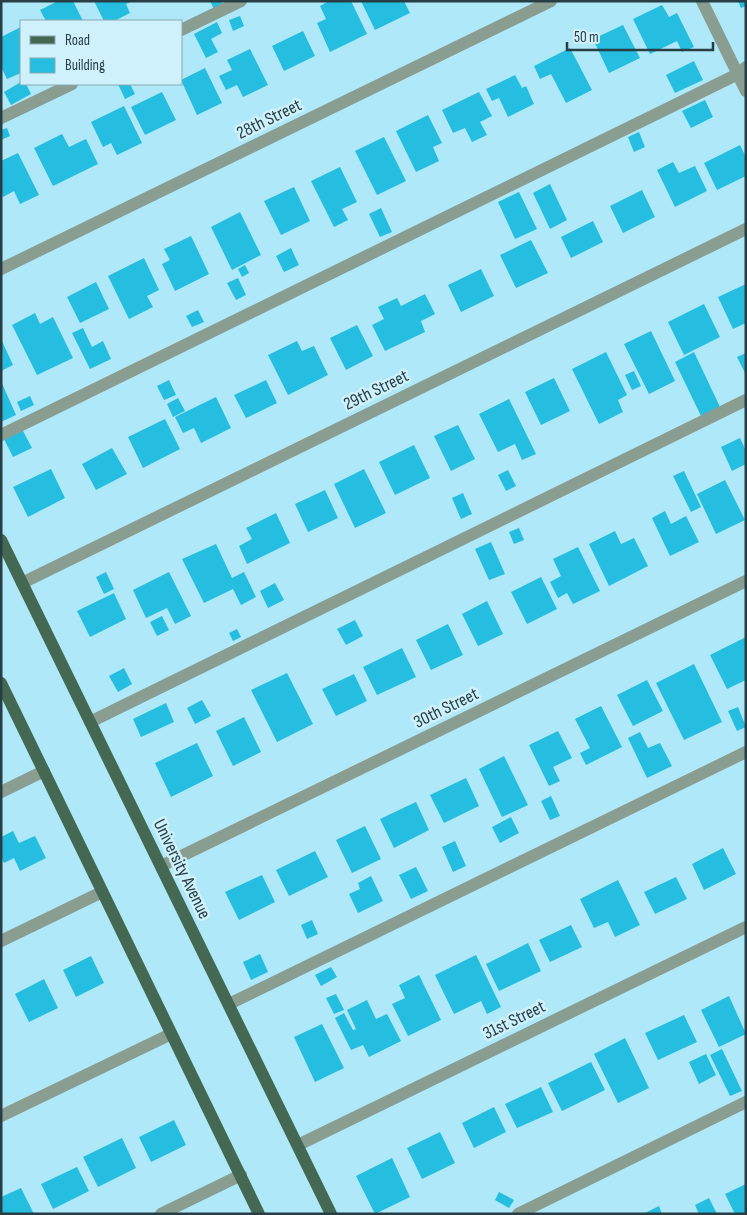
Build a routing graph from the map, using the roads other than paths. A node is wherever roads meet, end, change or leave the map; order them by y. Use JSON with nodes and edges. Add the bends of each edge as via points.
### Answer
{"nodes":[{"id":1,"x":241,"y":1,"type":"edge"},
{"id":2,"x":551,"y":1,"type":"edge"},
{"id":3,"x":702,"y":1,"type":"edge"},
{"id":4,"x":182,"y":30,"type":"edge"},
{"id":5,"x":742,"y":71,"type":"edge"},
{"id":6,"x":70,"y":85,"type":"edge"},
{"id":7,"x":746,"y":91,"type":"edge"},
{"id":8,"x":1,"y":118,"type":"edge"},
{"id":9,"x":746,"y":229,"type":"edge"},
{"id":10,"x":1,"y":269,"type":"edge"},
{"id":11,"x":746,"y":400,"type":"edge"},
{"id":12,"x":1,"y":435,"type":"edge"},
{"id":13,"x":1,"y":540,"type":"edge"},
{"id":14,"x":746,"y":581,"type":"edge"},
{"id":15,"x":22,"y":582,"type":"junction"},
{"id":16,"x":1,"y":683,"type":"edge"},
{"id":17,"x":90,"y":722,"type":"junction"},
{"id":18,"x":746,"y":752,"type":"edge"},
{"id":19,"x":44,"y":772,"type":"junction"},
{"id":20,"x":1,"y":792,"type":"edge"},
{"id":21,"x":161,"y":866,"type":"junction"},
{"id":22,"x":102,"y":892,"type":"junction"},
{"id":23,"x":746,"y":927,"type":"edge"},
{"id":24,"x":1,"y":941,"type":"edge"},
{"id":25,"x":229,"y":1004,"type":"junction"},
{"id":26,"x":171,"y":1034,"type":"junction"},
{"id":27,"x":746,"y":1102,"type":"edge"},
{"id":28,"x":1,"y":1116,"type":"edge"},
{"id":29,"x":298,"y":1145,"type":"junction"},
{"id":30,"x":240,"y":1175,"type":"junction"},
{"id":31,"x":161,"y":1214,"type":"edge"},
{"id":32,"x":260,"y":1214,"type":"edge"},
{"id":33,"x":331,"y":1214,"type":"edge"},
{"id":34,"x":518,"y":1214,"type":"edge"}],
"edges":[{"from":1,"to":4,"type":"street"},
{"from":2,"to":10,"type":"street","name":"28th Street"},
{"from":3,"to":5,"type":"street"},
{"from":5,"to":7,"type":"street"},
{"from":5,"to":12,"type":"street"},
{"from":6,"to":8,"type":"street"},
{"from":9,"to":15,"type":"street","name":"29th Street"},
{"from":11,"to":17,"type":"street"},
{"from":13,"to":15,"type":"main road","name":"University Avenue"},
{"from":14,"to":21,"type":"street","name":"30th Street"},
{"from":15,"to":17,"type":"main road","name":"University Avenue"},
{"from":16,"to":19,"type":"main road"},
{"from":17,"to":21,"type":"main road","name":"University Avenue"},
{"from":18,"to":25,"type":"street"},
{"from":19,"to":20,"type":"street"},
{"from":19,"to":22,"type":"main road"},
{"from":21,"to":25,"type":"main road","name":"University Avenue"},
{"from":22,"to":24,"type":"street"},
{"from":22,"to":26,"type":"main road"},
{"from":23,"to":29,"type":"street","name":"31st Street"},
{"from":25,"to":29,"type":"main road","name":"University Avenue"},
{"from":26,"to":28,"type":"street"},
{"from":26,"to":30,"type":"main road"},
{"from":27,"to":34,"type":"street"},
{"from":29,"to":33,"type":"main road","name":"University Avenue"},
{"from":30,"to":31,"type":"street"},
{"from":30,"to":32,"type":"main road"}]}
